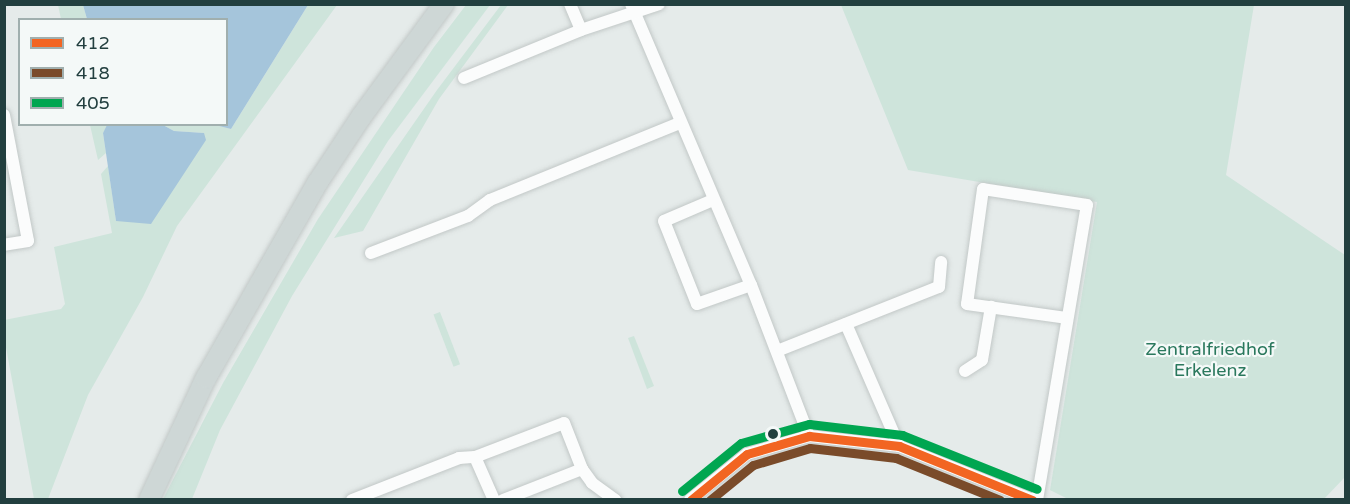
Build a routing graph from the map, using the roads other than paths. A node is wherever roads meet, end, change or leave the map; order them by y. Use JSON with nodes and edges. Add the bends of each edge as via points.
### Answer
{"nodes":[{"id":1,"x":444,"y":4,"type":"edge"},
{"id":2,"x":570,"y":4,"type":"edge"},
{"id":3,"x":659,"y":4,"type":"edge"},
{"id":4,"x":633,"y":9,"type":"edge"},
{"id":5,"x":581,"y":30,"type":"junction"},
{"id":6,"x":464,"y":78,"type":"dead end"},
{"id":7,"x":4,"y":115,"type":"edge"},
{"id":8,"x":680,"y":123,"type":"junction"},
{"id":9,"x":10,"y":171,"type":"edge"},
{"id":10,"x":713,"y":200,"type":"junction"},
{"id":11,"x":4,"y":245,"type":"edge"},
{"id":12,"x":371,"y":253,"type":"dead end"},
{"id":13,"x":941,"y":262,"type":"dead end"},
{"id":14,"x":751,"y":285,"type":"junction"},
{"id":15,"x":991,"y":307,"type":"junction"},
{"id":16,"x":1066,"y":318,"type":"junction"},
{"id":17,"x":846,"y":324,"type":"junction"},
{"id":18,"x":777,"y":351,"type":"junction"},
{"id":19,"x":965,"y":371,"type":"dead end"},
{"id":20,"x":809,"y":436,"type":"junction"},
{"id":21,"x":899,"y":446,"type":"junction"},
{"id":22,"x":475,"y":457,"type":"junction"},
{"id":23,"x":582,"y":469,"type":"junction"},
{"id":24,"x":149,"y":500,"type":"edge"},
{"id":25,"x":352,"y":500,"type":"edge"},
{"id":26,"x":494,"y":500,"type":"edge"},
{"id":27,"x":503,"y":500,"type":"edge"},
{"id":28,"x":615,"y":500,"type":"edge"},
{"id":29,"x":690,"y":500,"type":"edge"},
{"id":30,"x":1035,"y":500,"type":"edge"}],
"edges":[{"from":1,"to":24,"type":"main road","via":[[318,182],[206,378]]},
{"from":2,"to":5,"type":"street"},
{"from":3,"to":4,"type":"street"},
{"from":4,"to":5,"type":"street"},
{"from":4,"to":8,"type":"street"},
{"from":5,"to":6,"type":"street"},
{"from":7,"to":9,"type":"street"},
{"from":8,"to":10,"type":"street"},
{"from":8,"to":12,"type":"street","via":[[490,200],[468,216]]},
{"from":9,"to":11,"type":"street","via":[[28,241]]},
{"from":10,"to":14,"type":"street"},
{"from":10,"to":14,"type":"street","via":[[664,221],[697,304]]},
{"from":13,"to":17,"type":"street","via":[[939,287]]},
{"from":14,"to":18,"type":"street"},
{"from":15,"to":16,"type":"street"},
{"from":15,"to":16,"type":"street","via":[[967,304],[983,189],[1087,206]]},
{"from":15,"to":19,"type":"street","via":[[982,360]]},
{"from":16,"to":30,"type":"street"},
{"from":17,"to":18,"type":"street"},
{"from":17,"to":21,"type":"street"},
{"from":18,"to":20,"type":"street"},
{"from":20,"to":21,"type":"street"},
{"from":20,"to":29,"type":"street","via":[[747,454]]},
{"from":21,"to":30,"type":"street"},
{"from":22,"to":23,"type":"street","via":[[564,423]]},
{"from":22,"to":25,"type":"street","via":[[459,458]]},
{"from":22,"to":26,"type":"street"},
{"from":23,"to":27,"type":"street"},
{"from":23,"to":28,"type":"street","via":[[592,483]]}]}
